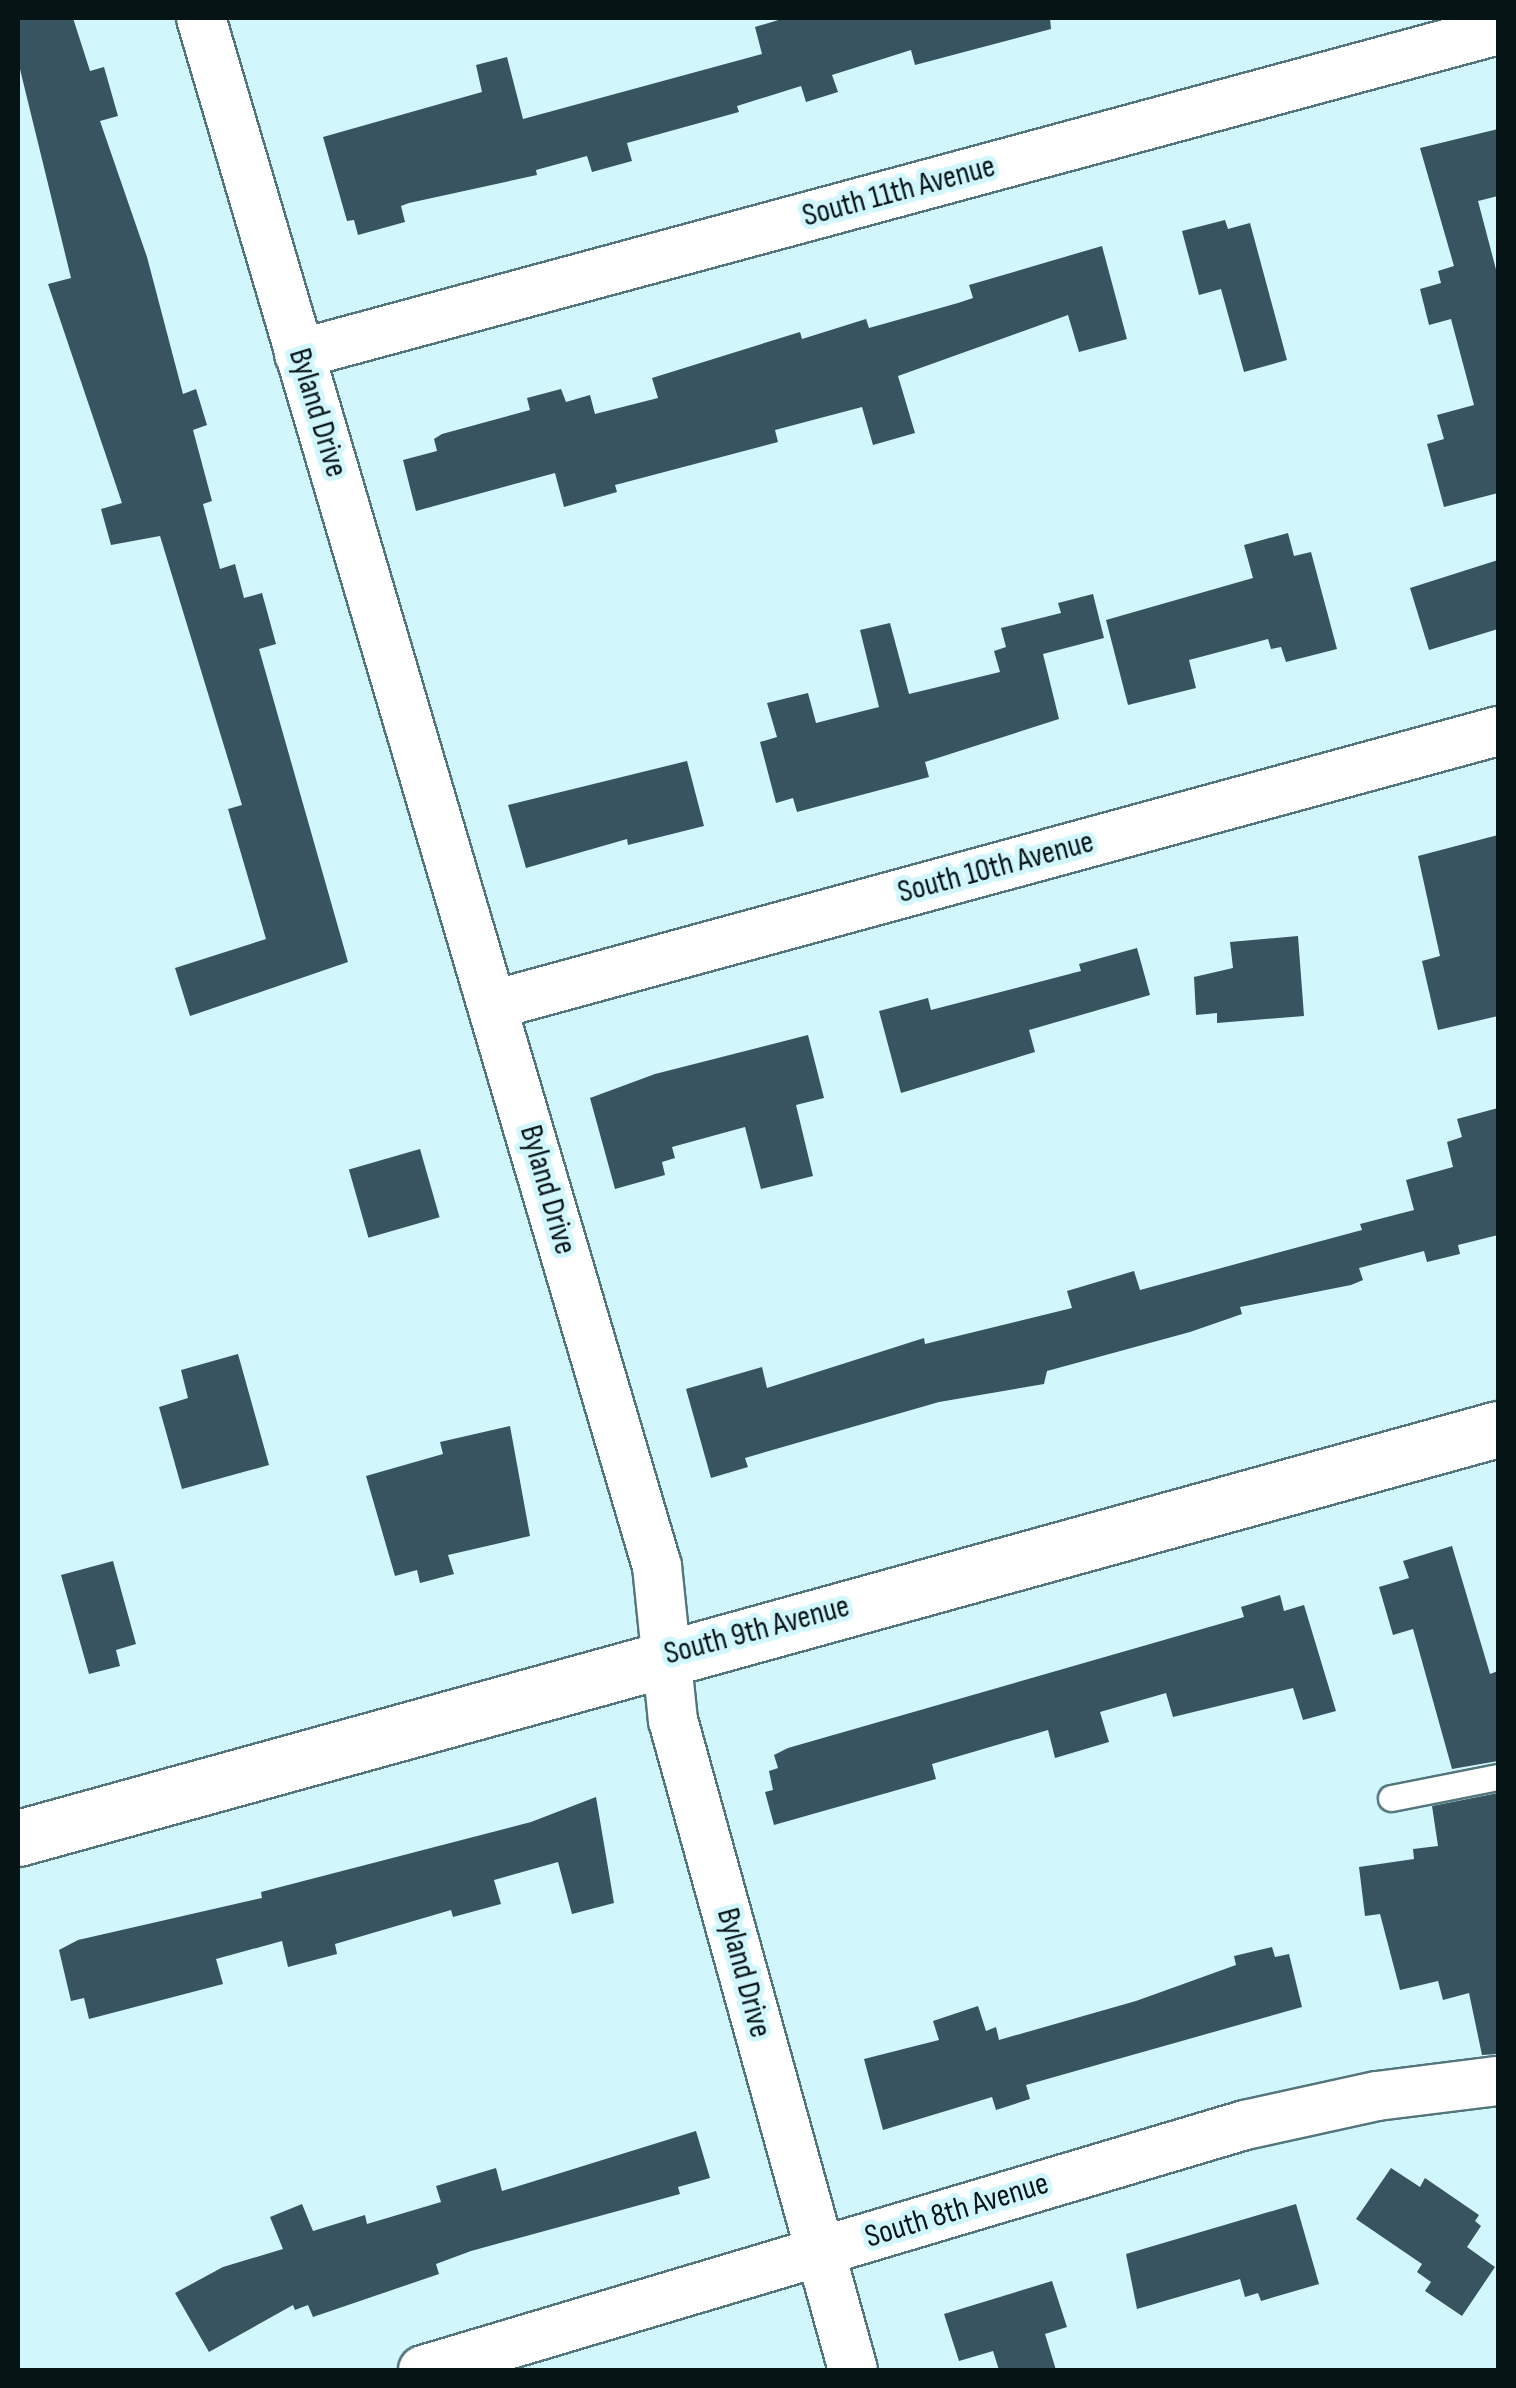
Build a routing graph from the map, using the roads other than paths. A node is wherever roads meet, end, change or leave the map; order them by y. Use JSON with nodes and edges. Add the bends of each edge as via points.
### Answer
{"nodes":[{"id":1,"x":201,"y":18,"type":"edge"},
{"id":2,"x":1498,"y":30,"type":"edge"},
{"id":3,"x":299,"y":354,"type":"junction"},
{"id":4,"x":1498,"y":732,"type":"edge"},
{"id":5,"x":492,"y":1005,"type":"junction"},
{"id":6,"x":1498,"y":1429,"type":"edge"},
{"id":7,"x":667,"y":1656,"type":"junction"},
{"id":8,"x":1498,"y":1777,"type":"edge"},
{"id":9,"x":1392,"y":1798,"type":"dead end"},
{"id":10,"x":18,"y":1838,"type":"edge"},
{"id":11,"x":1498,"y":2081,"type":"edge"},
{"id":12,"x":820,"y":2252,"type":"junction"},
{"id":13,"x":423,"y":2370,"type":"edge"},
{"id":14,"x":853,"y":2370,"type":"edge"}],
"edges":[{"from":1,"to":3,"type":"street","name":"Byland Drive"},
{"from":2,"to":3,"type":"street","name":"South 11th Avenue"},
{"from":3,"to":5,"type":"street","name":"Byland Drive"},
{"from":4,"to":5,"type":"street","name":"South 10th Avenue"},
{"from":5,"to":7,"type":"street","name":"Byland Drive","via":[[657,1566]]},
{"from":6,"to":7,"type":"street","name":"South 9th Avenue"},
{"from":7,"to":10,"type":"street","name":"South 9th Avenue"},
{"from":7,"to":12,"type":"street","name":"Byland Drive","via":[[673,1720]]},
{"from":8,"to":9,"type":"lane"},
{"from":11,"to":12,"type":"street","name":"South 8th Avenue","via":[[1274,2117]]},
{"from":12,"to":13,"type":"street","name":"South 8th Avenue"},
{"from":12,"to":14,"type":"street","name":"Byland Drive"}]}
